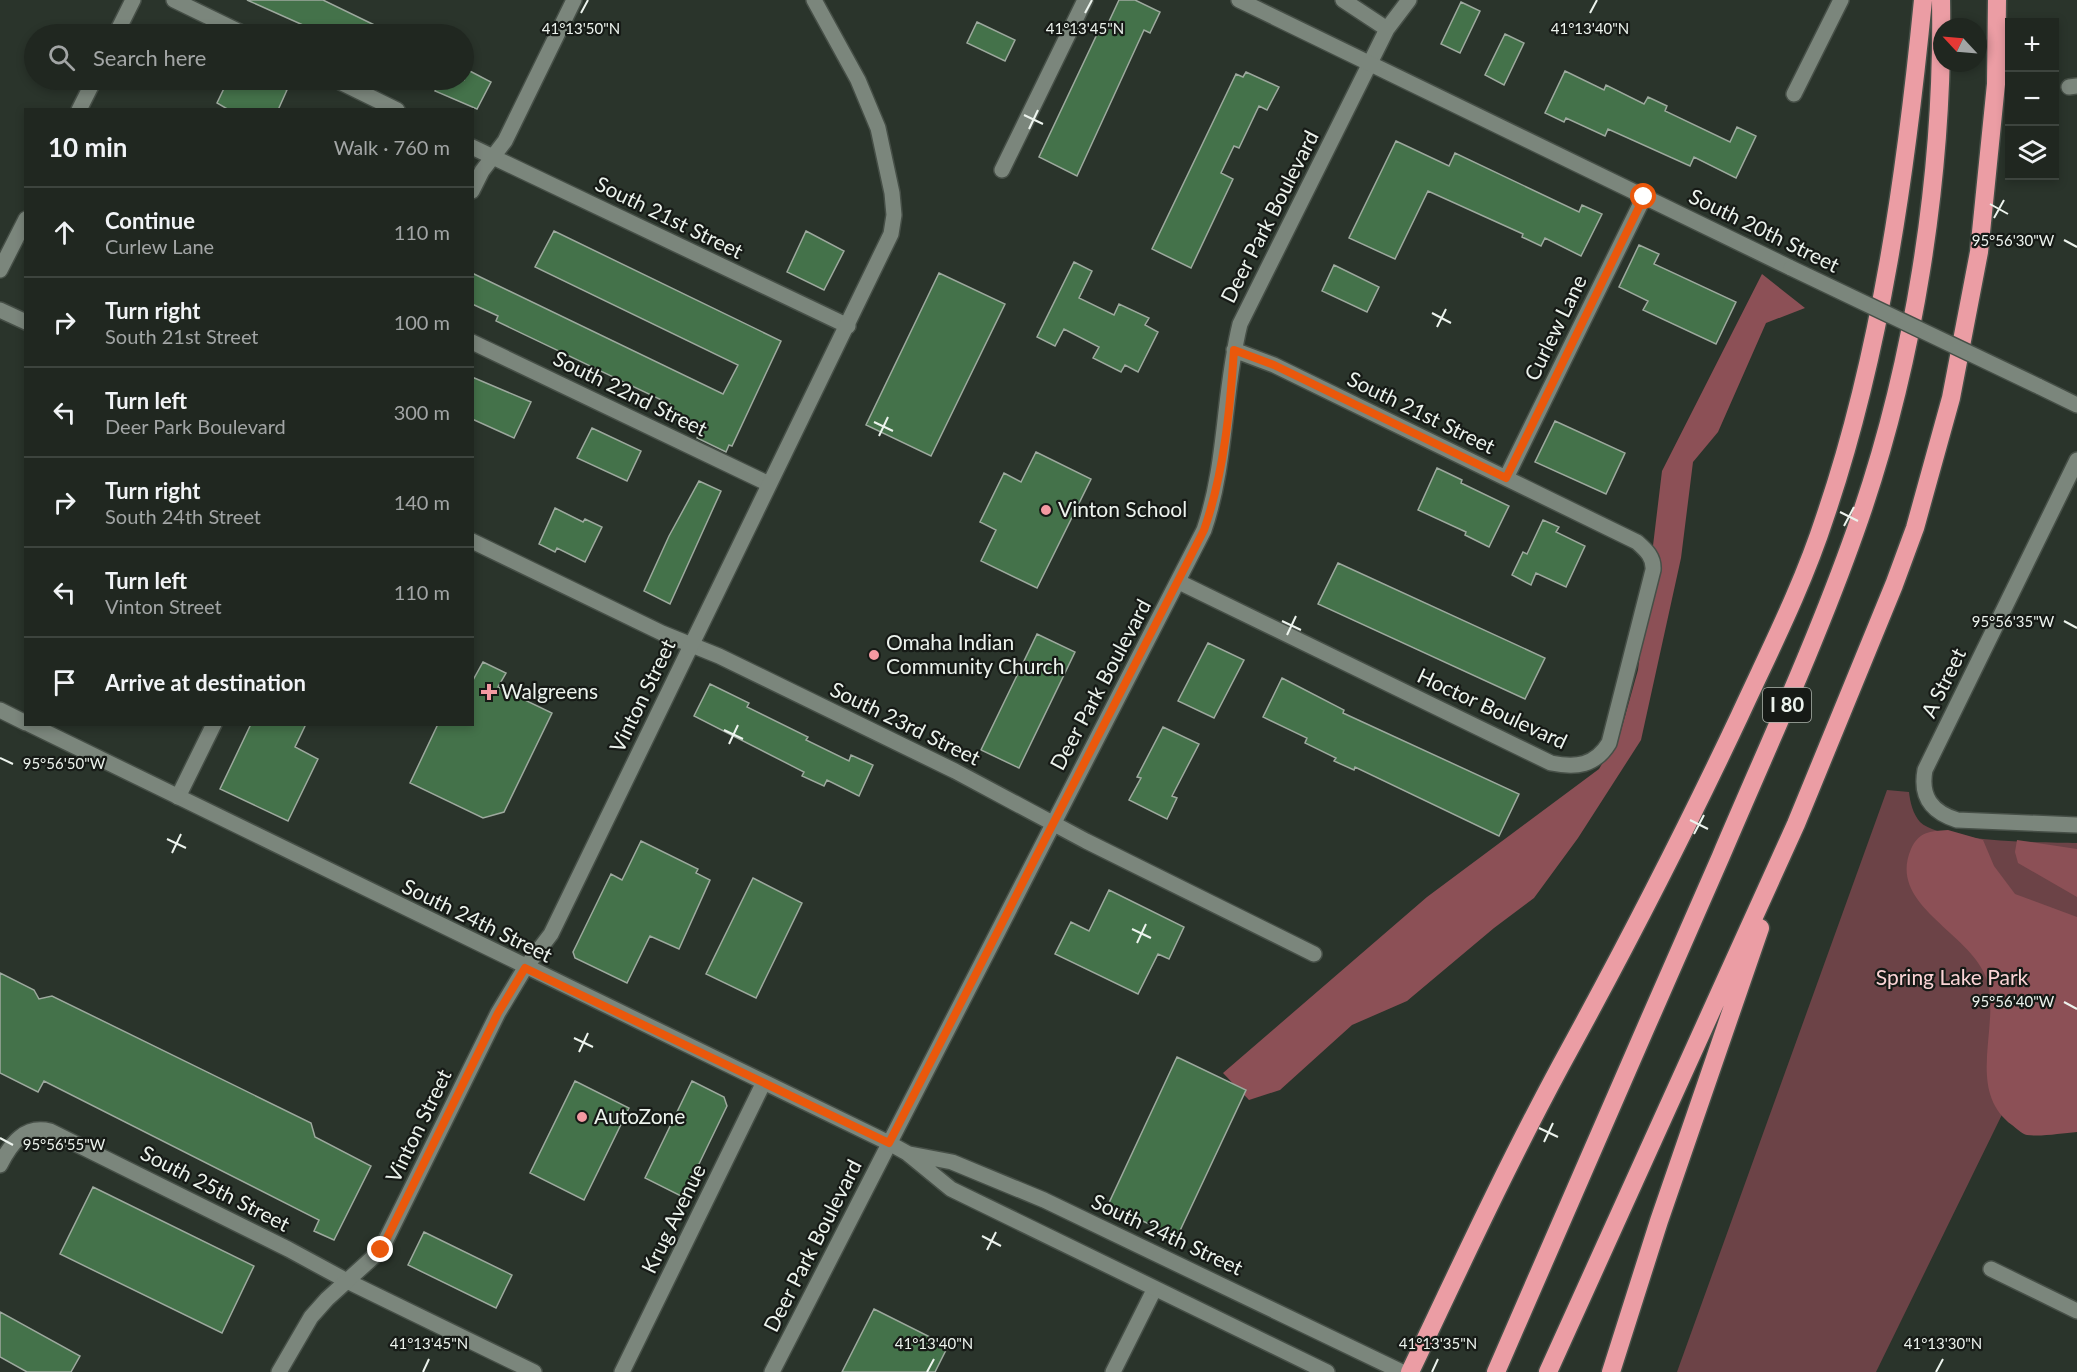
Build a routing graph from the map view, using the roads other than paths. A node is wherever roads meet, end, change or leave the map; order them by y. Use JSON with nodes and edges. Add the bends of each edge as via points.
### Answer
{"nodes":[{"id":1,"x":133,"y":0,"type":"edge"},
{"id":2,"x":174,"y":0,"type":"edge"},
{"id":3,"x":574,"y":0,"type":"edge"},
{"id":4,"x":814,"y":0,"type":"edge"},
{"id":5,"x":1085,"y":0,"type":"edge"},
{"id":6,"x":1239,"y":0,"type":"edge"},
{"id":7,"x":1343,"y":0,"type":"edge"},
{"id":8,"x":1408,"y":0,"type":"edge"},
{"id":9,"x":1841,"y":0,"type":"edge"},
{"id":10,"x":1923,"y":0,"type":"edge"},
{"id":11,"x":1941,"y":0,"type":"edge"},
{"id":12,"x":1997,"y":0,"type":"edge"},
{"id":13,"x":121,"y":24,"type":"edge"},
{"id":14,"x":223,"y":24,"type":"edge"},
{"id":15,"x":1388,"y":28,"type":"junction"},
{"id":16,"x":1371,"y":65,"type":"junction"},
{"id":17,"x":89,"y":90,"type":"edge"},
{"id":18,"x":356,"y":90,"type":"edge"},
{"id":19,"x":1794,"y":94,"type":"dead end"},
{"id":20,"x":80,"y":108,"type":"edge"},
{"id":21,"x":393,"y":108,"type":"edge"},
{"id":22,"x":474,"y":148,"type":"edge"},
{"id":23,"x":493,"y":157,"type":"junction"},
{"id":24,"x":1002,"y":170,"type":"dead end"},
{"id":25,"x":474,"y":188,"type":"edge"},
{"id":26,"x":1644,"y":197,"type":"junction"},
{"id":27,"x":24,"y":223,"type":"edge"},
{"id":28,"x":0,"y":270,"type":"edge"},
{"id":29,"x":0,"y":310,"type":"edge"},
{"id":30,"x":24,"y":321,"type":"edge"},
{"id":31,"x":848,"y":326,"type":"junction"},
{"id":32,"x":474,"y":343,"type":"edge"},
{"id":33,"x":1234,"y":350,"type":"junction"},
{"id":34,"x":2077,"y":405,"type":"edge"},
{"id":35,"x":2077,"y":460,"type":"edge"},
{"id":36,"x":1506,"y":478,"type":"junction"},
{"id":37,"x":769,"y":484,"type":"junction"},
{"id":38,"x":474,"y":542,"type":"edge"},
{"id":39,"x":1650,"y":554,"type":"joint"},
{"id":40,"x":1179,"y":582,"type":"junction"},
{"id":41,"x":692,"y":645,"type":"junction"},
{"id":42,"x":0,"y":710,"type":"edge"},
{"id":43,"x":24,"y":722,"type":"edge"},
{"id":44,"x":31,"y":726,"type":"edge"},
{"id":45,"x":213,"y":726,"type":"edge"},
{"id":46,"x":178,"y":797,"type":"junction"},
{"id":47,"x":1053,"y":822,"type":"junction"},
{"id":48,"x":1796,"y":824,"type":"junction"},
{"id":49,"x":2077,"y":825,"type":"edge"},
{"id":50,"x":1314,"y":954,"type":"dead end"},
{"id":51,"x":525,"y":968,"type":"junction"},
{"id":52,"x":763,"y":1084,"type":"junction"},
{"id":53,"x":889,"y":1143,"type":"junction"},
{"id":54,"x":907,"y":1153,"type":"junction"},
{"id":55,"x":0,"y":1165,"type":"edge"},
{"id":56,"x":1991,"y":1269,"type":"dead end"},
{"id":57,"x":347,"y":1281,"type":"junction"},
{"id":58,"x":1154,"y":1290,"type":"junction"},
{"id":59,"x":2077,"y":1311,"type":"edge"},
{"id":60,"x":279,"y":1372,"type":"edge"},
{"id":61,"x":534,"y":1372,"type":"edge"},
{"id":62,"x":622,"y":1372,"type":"edge"},
{"id":63,"x":772,"y":1372,"type":"edge"},
{"id":64,"x":1113,"y":1372,"type":"edge"},
{"id":65,"x":1327,"y":1372,"type":"edge"},
{"id":66,"x":1402,"y":1372,"type":"edge"},
{"id":67,"x":1410,"y":1372,"type":"edge"},
{"id":68,"x":1496,"y":1372,"type":"edge"},
{"id":69,"x":1548,"y":1372,"type":"edge"},
{"id":70,"x":1611,"y":1372,"type":"edge"}],
"edges":[{"from":1,"to":13,"type":"street"},
{"from":2,"to":14,"type":"street"},
{"from":3,"to":23,"type":"street"},
{"from":4,"to":31,"type":"street","name":"Vinton Street","via":[[870,103],[892,193],[891,234]]},
{"from":5,"to":24,"type":"street"},
{"from":6,"to":16,"type":"street","name":"South 20th Street"},
{"from":7,"to":15,"type":"street"},
{"from":8,"to":15,"type":"street","name":"Deer Park Boulevard"},
{"from":9,"to":19,"type":"street"},
{"from":10,"to":67,"type":"highway","via":[[1913,102],[1893,230],[1845,455],[1821,530],[1783,623],[1685,830],[1533,1120]]},
{"from":11,"to":68,"type":"highway","number":"I 80","via":[[1935,144],[1918,289],[1889,419],[1857,529],[1799,678]]},
{"from":12,"to":48,"type":"highway","number":"I 80","via":[[1996,84],[1988,179],[1977,263],[1951,398],[1901,566]]},
{"from":15,"to":16,"type":"street","name":"Deer Park Boulevard"},
{"from":16,"to":26,"type":"street","name":"South 20th Street"},
{"from":16,"to":33,"type":"street","name":"Deer Park Boulevard","via":[[1249,302]]},
{"from":17,"to":20,"type":"street"},
{"from":18,"to":21,"type":"street"},
{"from":22,"to":23,"type":"street","name":"South 21st Street"},
{"from":23,"to":25,"type":"street"},
{"from":23,"to":31,"type":"street","name":"South 21st Street"},
{"from":26,"to":34,"type":"street","name":"South 20th Street","bridge":true},
{"from":26,"to":36,"type":"street","name":"Curlew Lane"},
{"from":27,"to":28,"type":"street"},
{"from":29,"to":30,"type":"street"},
{"from":31,"to":37,"type":"street","name":"Vinton Street"},
{"from":32,"to":37,"type":"street","name":"South 22nd Street"},
{"from":33,"to":36,"type":"street","name":"South 21st Street","via":[[1274,365]]},
{"from":33,"to":40,"type":"street","name":"Deer Park Boulevard","via":[[1214,500]]},
{"from":35,"to":49,"type":"street","name":"A Street","via":[[1925,770],[1923,782],[1926,797],[1942,816]]},
{"from":36,"to":39,"type":"street","name":"South 21st Street","via":[[1636,542]]},
{"from":37,"to":41,"type":"street","name":"Vinton Street"},
{"from":38,"to":41,"type":"street","name":"South 23rd Street"},
{"from":39,"to":40,"type":"street","name":"Hoctor Boulevard","via":[[1653,570],[1609,743],[1592,761],[1568,766],[1551,763]]},
{"from":40,"to":47,"type":"street","name":"Deer Park Boulevard"},
{"from":41,"to":47,"type":"street","name":"South 23rd Street"},
{"from":41,"to":51,"type":"street","name":"Vinton Street","via":[[551,934]]},
{"from":42,"to":43,"type":"street","name":"South 24th Street"},
{"from":44,"to":46,"type":"street","name":"South 24th Street"},
{"from":45,"to":46,"type":"street"},
{"from":46,"to":51,"type":"street","name":"South 24th Street"},
{"from":47,"to":50,"type":"street","name":"South 23rd Street"},
{"from":47,"to":53,"type":"street","name":"Deer Park Boulevard"},
{"from":48,"to":69,"type":"highway","number":"I 80"},
{"from":48,"to":70,"type":"highway"},
{"from":51,"to":52,"type":"street","name":"South 24th Street"},
{"from":51,"to":57,"type":"street","name":"Vinton Street","via":[[498,1013],[381,1250]]},
{"from":52,"to":53,"type":"street","name":"South 24th Street"},
{"from":52,"to":62,"type":"street","name":"Krug Avenue"},
{"from":53,"to":54,"type":"street","name":"South 24th Street"},
{"from":53,"to":63,"type":"street","name":"Deer Park Boulevard"},
{"from":54,"to":58,"type":"street","name":"South 24th Street","via":[[951,1189]]},
{"from":54,"to":66,"type":"street","name":"South 24th Street","via":[[952,1162],[1044,1200]]},
{"from":55,"to":57,"type":"street","name":"South 25th Street","via":[[9,1148],[28,1131],[38,1129],[67,1138]]},
{"from":56,"to":59,"type":"street"},
{"from":57,"to":60,"type":"street","name":"Vinton Street","via":[[307,1323]]},
{"from":57,"to":61,"type":"street"},
{"from":58,"to":64,"type":"street"},
{"from":58,"to":65,"type":"street","name":"South 24th Street"}]}
